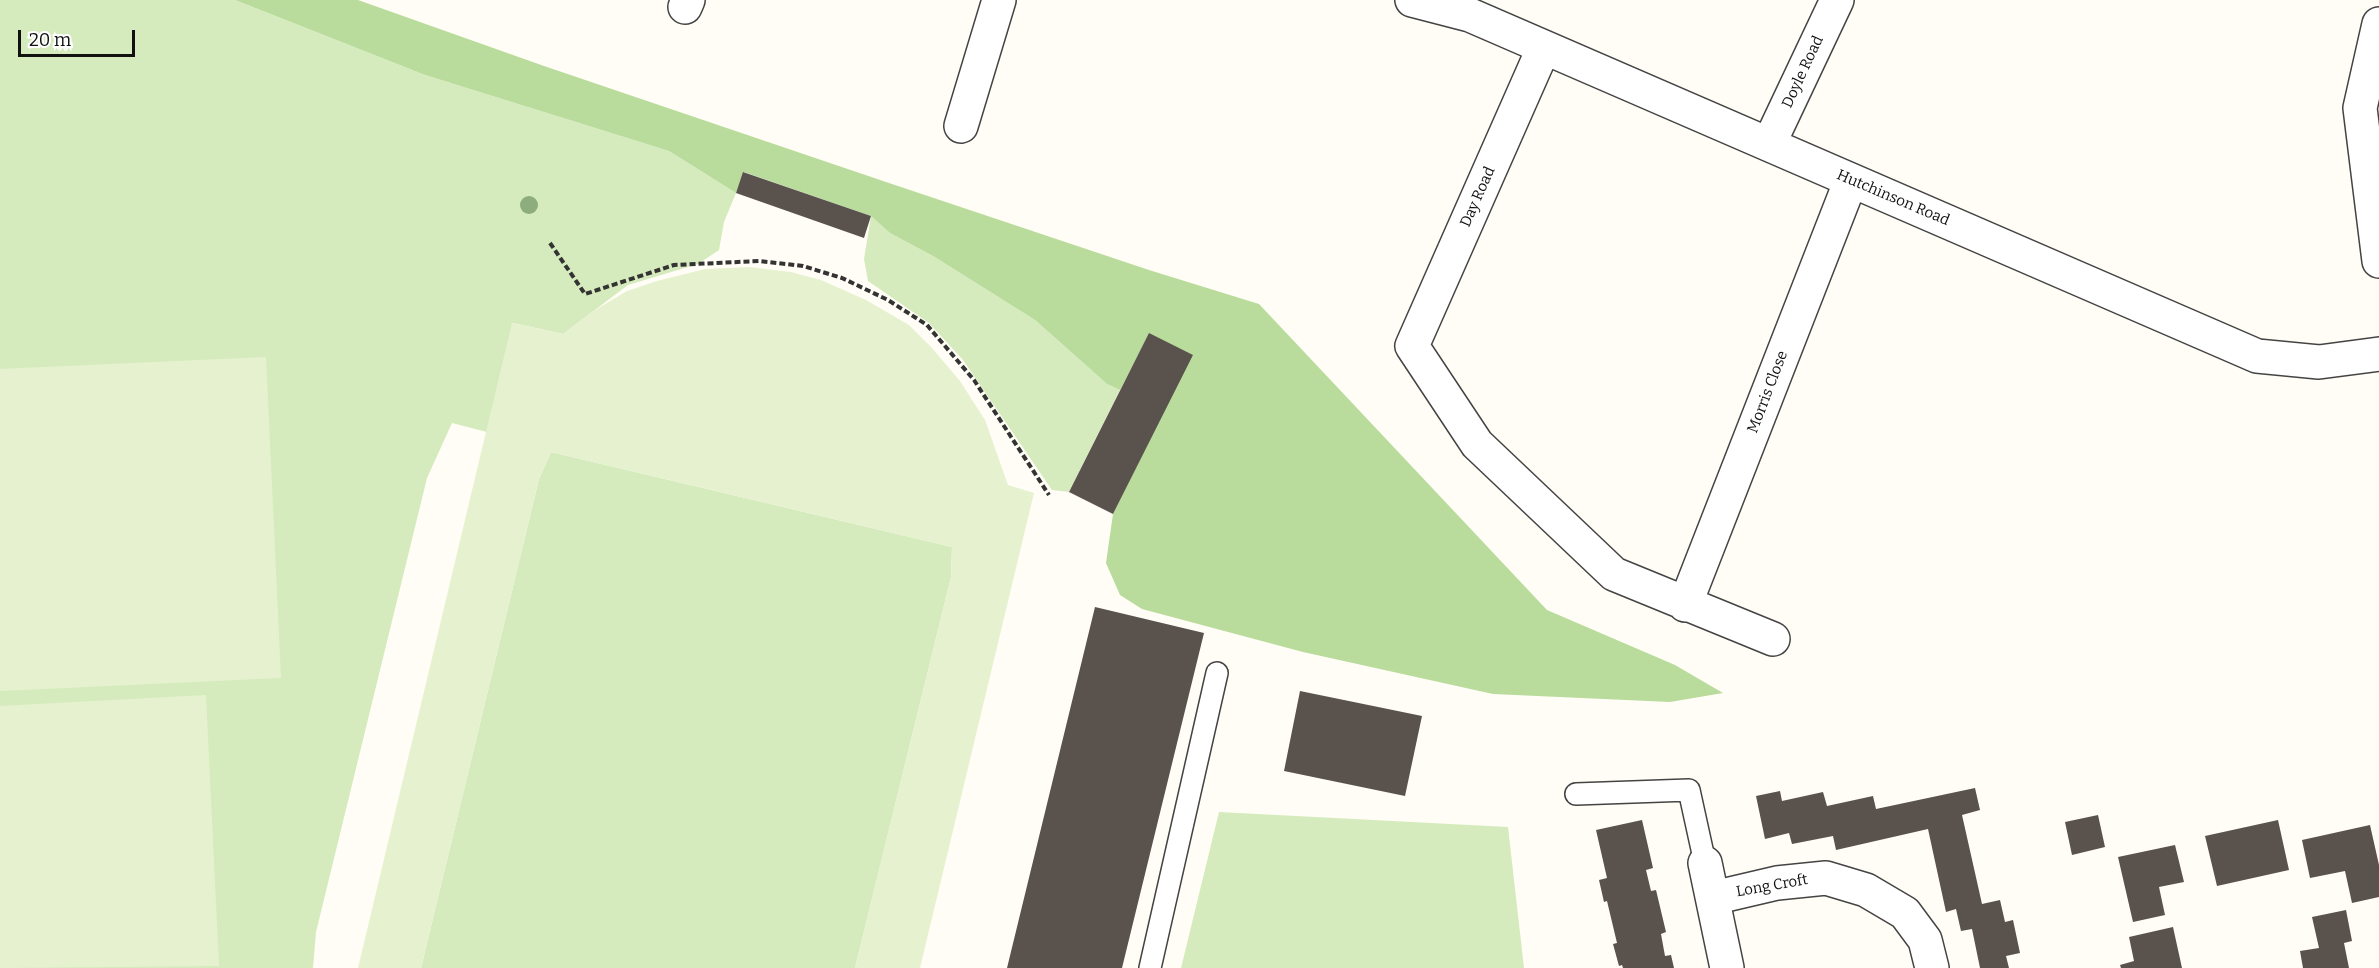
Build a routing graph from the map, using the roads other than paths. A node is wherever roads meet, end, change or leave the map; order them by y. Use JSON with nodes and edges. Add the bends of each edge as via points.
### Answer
{"nodes":[{"id":1,"x":999,"y":0,"type":"edge"},
{"id":2,"x":1412,"y":0,"type":"edge"},
{"id":3,"x":1837,"y":0,"type":"edge"},
{"id":4,"x":2372,"y":0,"type":"edge"},
{"id":5,"x":2379,"y":22,"type":"edge"},
{"id":6,"x":1544,"y":47,"type":"junction"},
{"id":7,"x":961,"y":126,"type":"dead end"},
{"id":8,"x":1769,"y":144,"type":"junction"},
{"id":9,"x":1851,"y":180,"type":"junction"},
{"id":10,"x":2379,"y":261,"type":"edge"},
{"id":11,"x":2379,"y":354,"type":"edge"},
{"id":12,"x":1684,"y":604,"type":"junction"},
{"id":13,"x":1773,"y":639,"type":"dead end"},
{"id":14,"x":1217,"y":673,"type":"dead end"},
{"id":15,"x":1576,"y":794,"type":"dead end"},
{"id":16,"x":1705,"y":863,"type":"joint"},
{"id":17,"x":1713,"y":898,"type":"junction"},
{"id":18,"x":1150,"y":968,"type":"edge"},
{"id":19,"x":1727,"y":968,"type":"edge"},
{"id":20,"x":1932,"y":968,"type":"edge"}],
"edges":[{"from":1,"to":7,"type":"street"},
{"from":2,"to":6,"type":"street","name":"Hutchinson Road","via":[[1470,15]]},
{"from":3,"to":8,"type":"street","name":"Doyle Road"},
{"from":4,"to":5,"type":"street"},
{"from":5,"to":10,"type":"street","via":[[2360,108]]},
{"from":6,"to":8,"type":"street","name":"Hutchinson Road"},
{"from":6,"to":12,"type":"street","name":"Day Road","via":[[1412,346],[1477,444],[1614,574]]},
{"from":8,"to":9,"type":"street","name":"Hutchinson Road"},
{"from":9,"to":11,"type":"street","name":"Hutchinson Road","via":[[2257,356],[2319,362]]},
{"from":9,"to":12,"type":"street","name":"Morris Close"},
{"from":12,"to":13,"type":"street"},
{"from":14,"to":18,"type":"lane"},
{"from":15,"to":16,"type":"lane","via":[[1689,790]]},
{"from":16,"to":17,"type":"street"},
{"from":17,"to":19,"type":"street"},
{"from":17,"to":20,"type":"street","name":"Long Croft","via":[[1777,883],[1826,878],[1866,890],[1905,913],[1925,940]]}]}
